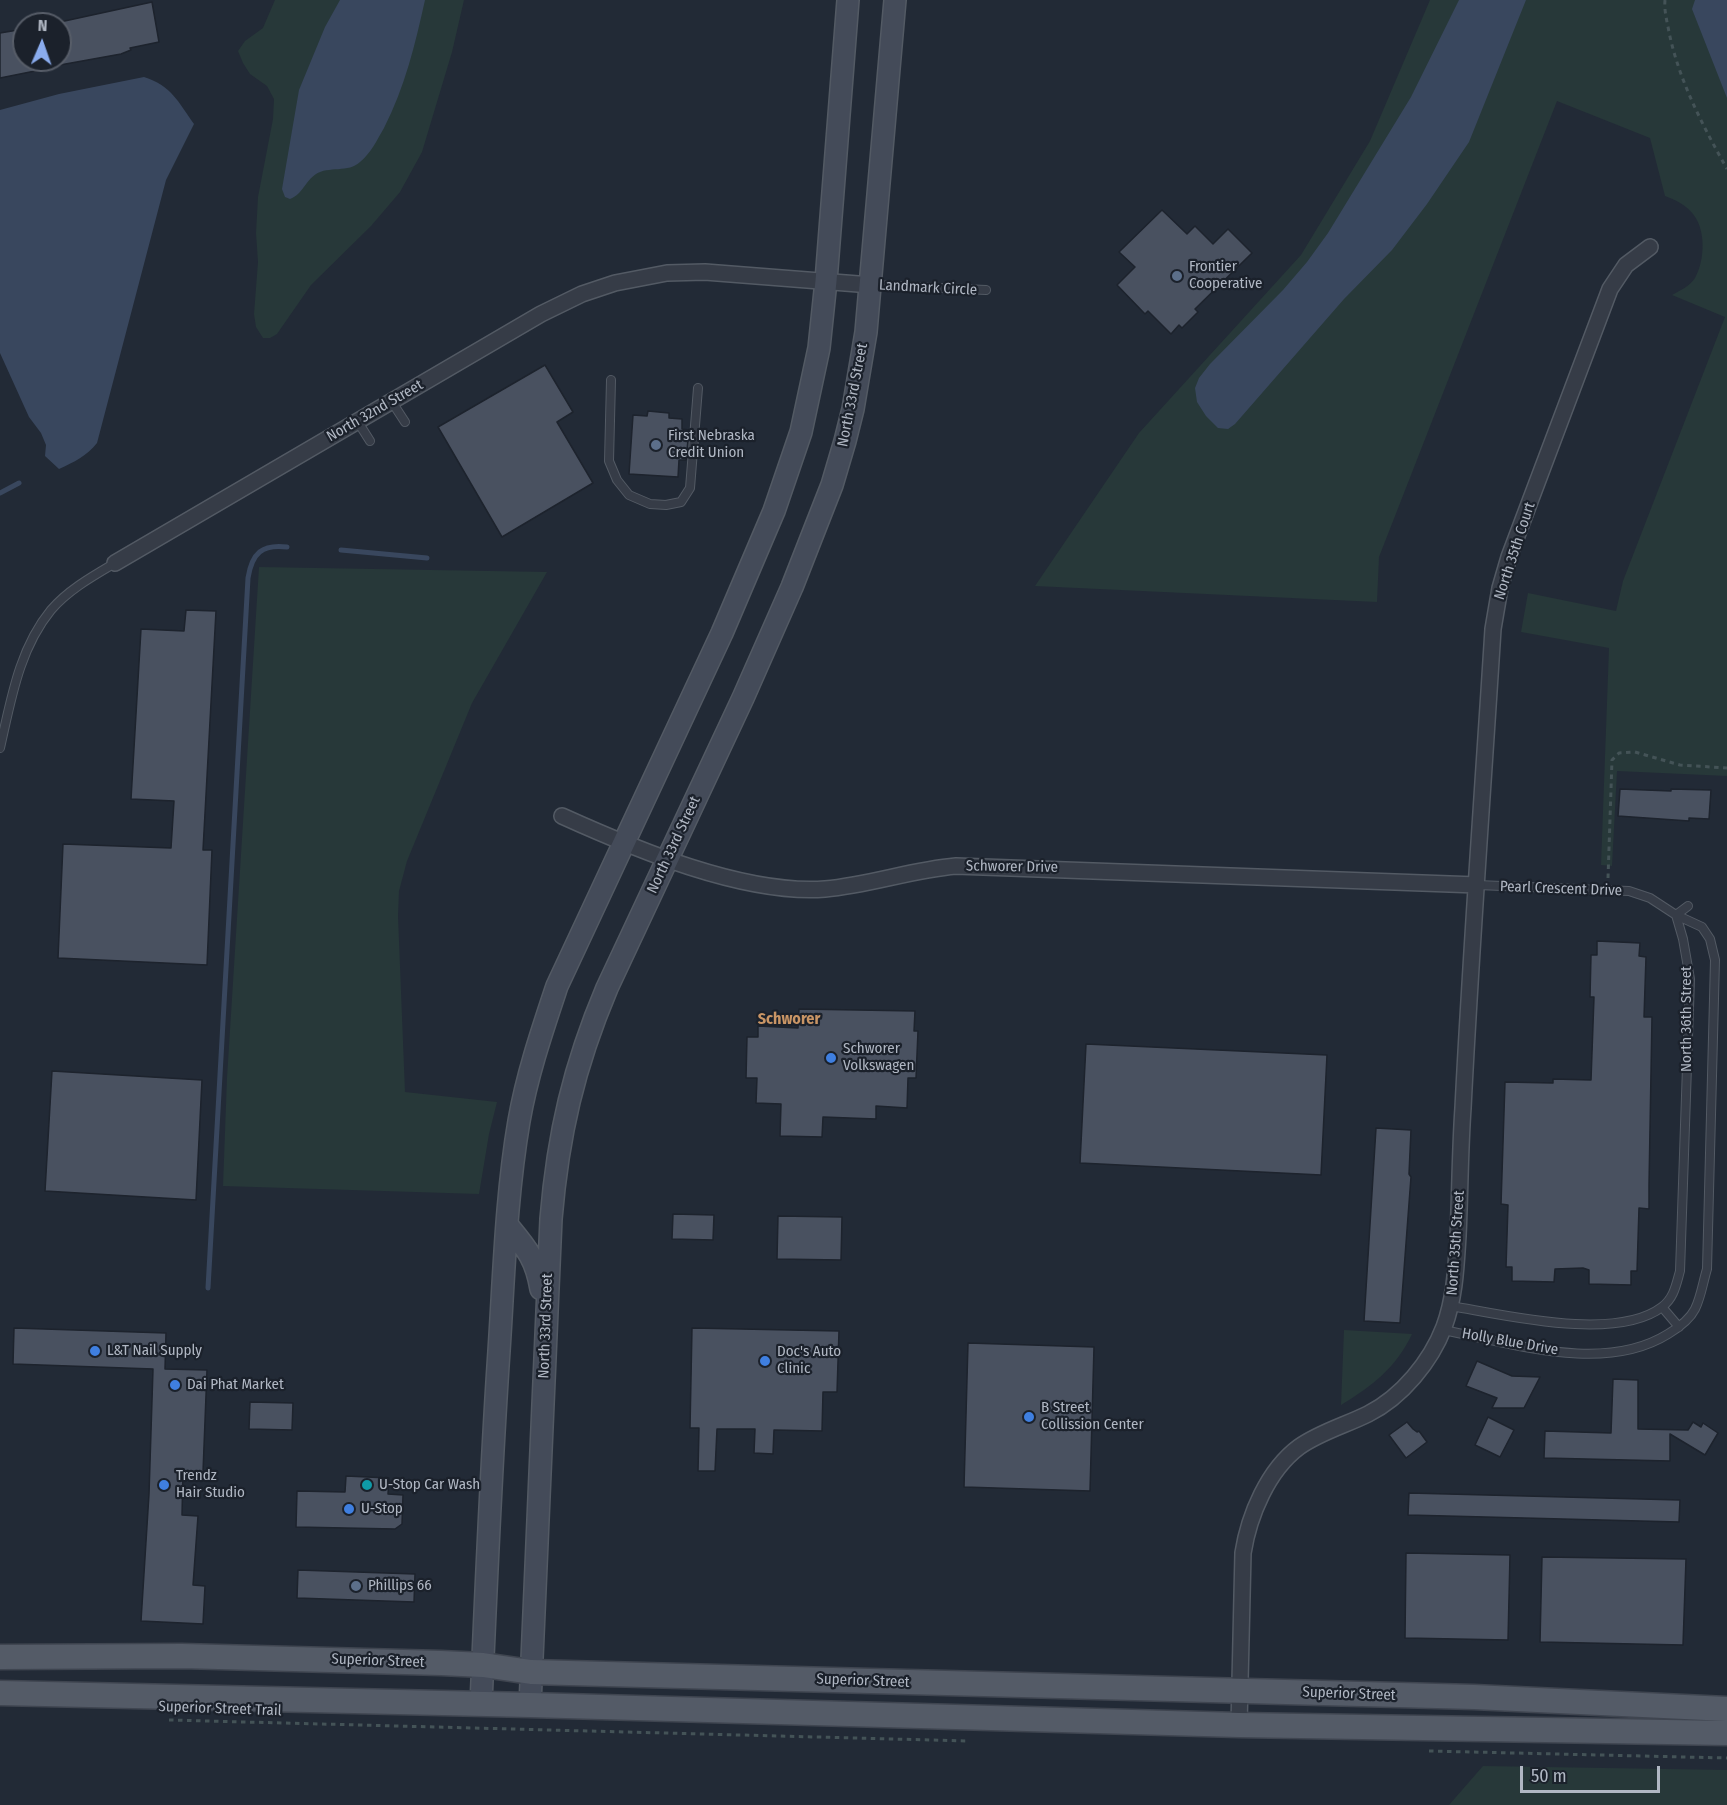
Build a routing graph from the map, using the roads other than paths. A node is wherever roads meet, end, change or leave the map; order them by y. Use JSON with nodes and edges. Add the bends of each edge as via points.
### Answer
{"nodes":[{"id":1,"x":848,"y":0,"type":"edge"},
{"id":2,"x":895,"y":0,"type":"edge"},
{"id":3,"x":1650,"y":247,"type":"dead end"},
{"id":4,"x":826,"y":281,"type":"junction"},
{"id":5,"x":871,"y":285,"type":"junction"},
{"id":6,"x":986,"y":290,"type":"dead end"},
{"id":7,"x":611,"y":380,"type":"dead end"},
{"id":8,"x":698,"y":388,"type":"dead end"},
{"id":9,"x":392,"y":402,"type":"junction"},
{"id":10,"x":358,"y":422,"type":"junction"},
{"id":11,"x":405,"y":422,"type":"dead end"},
{"id":12,"x":370,"y":441,"type":"dead end"},
{"id":13,"x":115,"y":563,"type":"joint"},
{"id":14,"x":0,"y":748,"type":"edge"},
{"id":15,"x":562,"y":816,"type":"dead end"},
{"id":16,"x":624,"y":842,"type":"junction"},
{"id":17,"x":669,"y":859,"type":"junction"},
{"id":18,"x":1477,"y":885,"type":"junction"},
{"id":19,"x":1688,"y":906,"type":"dead end"},
{"id":20,"x":1676,"y":915,"type":"junction"},
{"id":21,"x":508,"y":1226,"type":"junction"},
{"id":22,"x":1451,"y":1306,"type":"junction"},
{"id":23,"x":1662,"y":1307,"type":"junction"},
{"id":24,"x":546,"y":1322,"type":"junction"},
{"id":25,"x":1679,"y":1327,"type":"junction"},
{"id":26,"x":1443,"y":1330,"type":"junction"},
{"id":27,"x":0,"y":1657,"type":"edge"},
{"id":28,"x":483,"y":1665,"type":"junction"},
{"id":29,"x":531,"y":1672,"type":"junction"},
{"id":30,"x":1239,"y":1691,"type":"junction"},
{"id":31,"x":0,"y":1693,"type":"edge"},
{"id":32,"x":482,"y":1704,"type":"junction"},
{"id":33,"x":530,"y":1705,"type":"junction"},
{"id":34,"x":1727,"y":1709,"type":"edge"},
{"id":35,"x":1239,"y":1725,"type":"junction"},
{"id":36,"x":1727,"y":1733,"type":"edge"}],
"edges":[{"from":1,"to":4,"type":"main road"},
{"from":2,"to":5,"type":"main road","name":"North 33rd Street"},
{"from":3,"to":18,"type":"street","name":"North 35th Court","via":[[1626,265],[1610,289],[1500,588],[1493,629]]},
{"from":4,"to":5,"type":"street","name":"North 32nd Street"},
{"from":4,"to":9,"type":"street","name":"North 32nd Street","via":[[690,272],[615,283],[541,314]]},
{"from":4,"to":16,"type":"main road","via":[[811,389],[774,511]]},
{"from":5,"to":6,"type":"lane","name":"Landmark Circle"},
{"from":5,"to":17,"type":"main road","name":"North 33rd Street","via":[[855,399],[832,485],[792,587]]},
{"from":7,"to":8,"type":"lane","via":[[609,461],[629,495],[650,504],[681,502],[690,488]]},
{"from":9,"to":10,"type":"street","name":"North 32nd Street"},
{"from":9,"to":11,"type":"lane"},
{"from":10,"to":12,"type":"lane"},
{"from":10,"to":13,"type":"street","name":"North 32nd Street"},
{"from":13,"to":14,"type":"lane","name":"North 32nd Street","via":[[72,590],[38,627],[18,675]]},
{"from":15,"to":16,"type":"street","name":"Schworer Drive"},
{"from":16,"to":17,"type":"street","name":"Schworer Drive"},
{"from":16,"to":21,"type":"main road","via":[[557,986],[541,1033],[519,1122]]},
{"from":17,"to":18,"type":"street","name":"Schworer Drive","via":[[785,889],[848,886],[956,866]]},
{"from":17,"to":24,"type":"main road","name":"North 33rd Street","via":[[589,1030],[568,1101],[554,1177]]},
{"from":18,"to":20,"type":"lane","name":"Pearl Crescent Drive","via":[[1629,891],[1650,898]]},
{"from":18,"to":22,"type":"street","name":"North 35th Street"},
{"from":19,"to":20,"type":"lane"},
{"from":20,"to":23,"type":"lane","name":"North 36th Street","via":[[1690,979],[1680,1271],[1673,1295]]},
{"from":20,"to":25,"type":"lane","name":"North 36th Street","via":[[1702,927],[1710,939],[1715,960],[1707,1269],[1695,1311]]},
{"from":21,"to":24,"type":"main road","via":[[537,1269]]},
{"from":21,"to":28,"type":"main road","via":[[492,1454]]},
{"from":22,"to":23,"type":"lane","name":"Holly Blue Drive","via":[[1545,1321],[1599,1324],[1624,1323]]},
{"from":22,"to":26,"type":"street","name":"North 35th Street"},
{"from":23,"to":25,"type":"lane"},
{"from":24,"to":29,"type":"main road","name":"North 33rd Street"},
{"from":25,"to":26,"type":"lane","name":"Holly Blue Drive","via":[[1656,1342],[1606,1353],[1535,1349]]},
{"from":26,"to":30,"type":"street","name":"North 35th Street","via":[[1421,1368],[1403,1388],[1370,1413],[1299,1447],[1267,1487],[1246,1534],[1243,1553]]},
{"from":27,"to":28,"type":"main road","name":"Superior Street","via":[[182,1656]]},
{"from":28,"to":29,"type":"main road","name":"Superior Street"},
{"from":28,"to":32,"type":"main road"},
{"from":29,"to":30,"type":"main road","name":"Superior Street"},
{"from":29,"to":33,"type":"main road","name":"North 33rd Street"},
{"from":30,"to":34,"type":"main road","name":"Superior Street"},
{"from":30,"to":35,"type":"street","name":"North 35th Street"},
{"from":31,"to":32,"type":"main road"},
{"from":32,"to":33,"type":"main road"},
{"from":33,"to":35,"type":"main road"},
{"from":35,"to":36,"type":"main road"}]}
